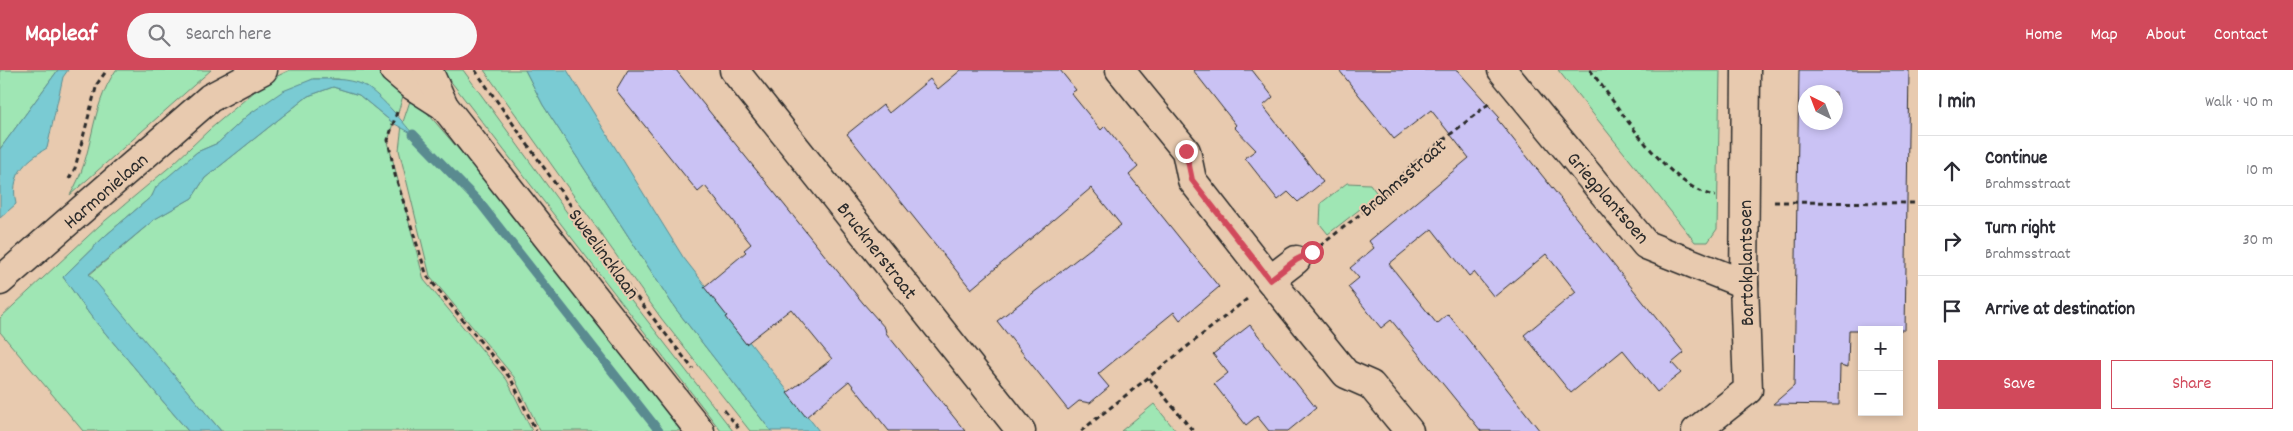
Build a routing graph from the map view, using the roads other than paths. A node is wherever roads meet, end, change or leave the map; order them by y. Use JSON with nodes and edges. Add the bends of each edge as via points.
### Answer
{"nodes":[{"id":1,"x":230,"y":70,"type":"edge"},
{"id":2,"x":263,"y":70,"type":"edge"},
{"id":3,"x":394,"y":70,"type":"edge"},
{"id":4,"x":428,"y":70,"type":"edge"},
{"id":5,"x":734,"y":70,"type":"edge"},
{"id":6,"x":1120,"y":70,"type":"edge"},
{"id":7,"x":1746,"y":70,"type":"edge"},
{"id":8,"x":1508,"y":77,"type":"edge"},
{"id":9,"x":210,"y":98,"type":"junction"},
{"id":10,"x":444,"y":106,"type":"junction"},
{"id":11,"x":1296,"y":260,"type":"road end"},
{"id":12,"x":1270,"y":280,"type":"junction"},
{"id":13,"x":0,"y":281,"type":"edge"},
{"id":14,"x":1744,"y":284,"type":"junction"},
{"id":15,"x":700,"y":431,"type":"edge"},
{"id":16,"x":1021,"y":431,"type":"edge"},
{"id":17,"x":1408,"y":431,"type":"edge"},
{"id":18,"x":1696,"y":431,"type":"edge"}],
"edges":[{"from":1,"to":9,"type":"street","name":"Harmonielaan"},
{"from":2,"to":9,"type":"street","name":"Harmonielaan"},
{"from":3,"to":10,"type":"street","name":"Sweelincklaan"},
{"from":4,"to":10,"type":"street","name":"Sweelincklaan"},
{"from":5,"to":16,"type":"street","name":"Brucknerstraat"},
{"from":6,"to":12,"type":"street","via":[[1186,151],[1192,180]]},
{"from":7,"to":14,"type":"street","name":"Bartokplantsoen"},
{"from":8,"to":14,"type":"street","name":"Griegplantsoen","via":[[1646,244]]},
{"from":9,"to":13,"type":"street","name":"Harmonielaan"},
{"from":10,"to":15,"type":"street","name":"Sweelincklaan"},
{"from":11,"to":12,"type":"street"},
{"from":12,"to":17,"type":"street","via":[[1346,374],[1371,385]]},
{"from":14,"to":18,"type":"street","name":"Bartokplantsoen","via":[[1748,390]]}]}
